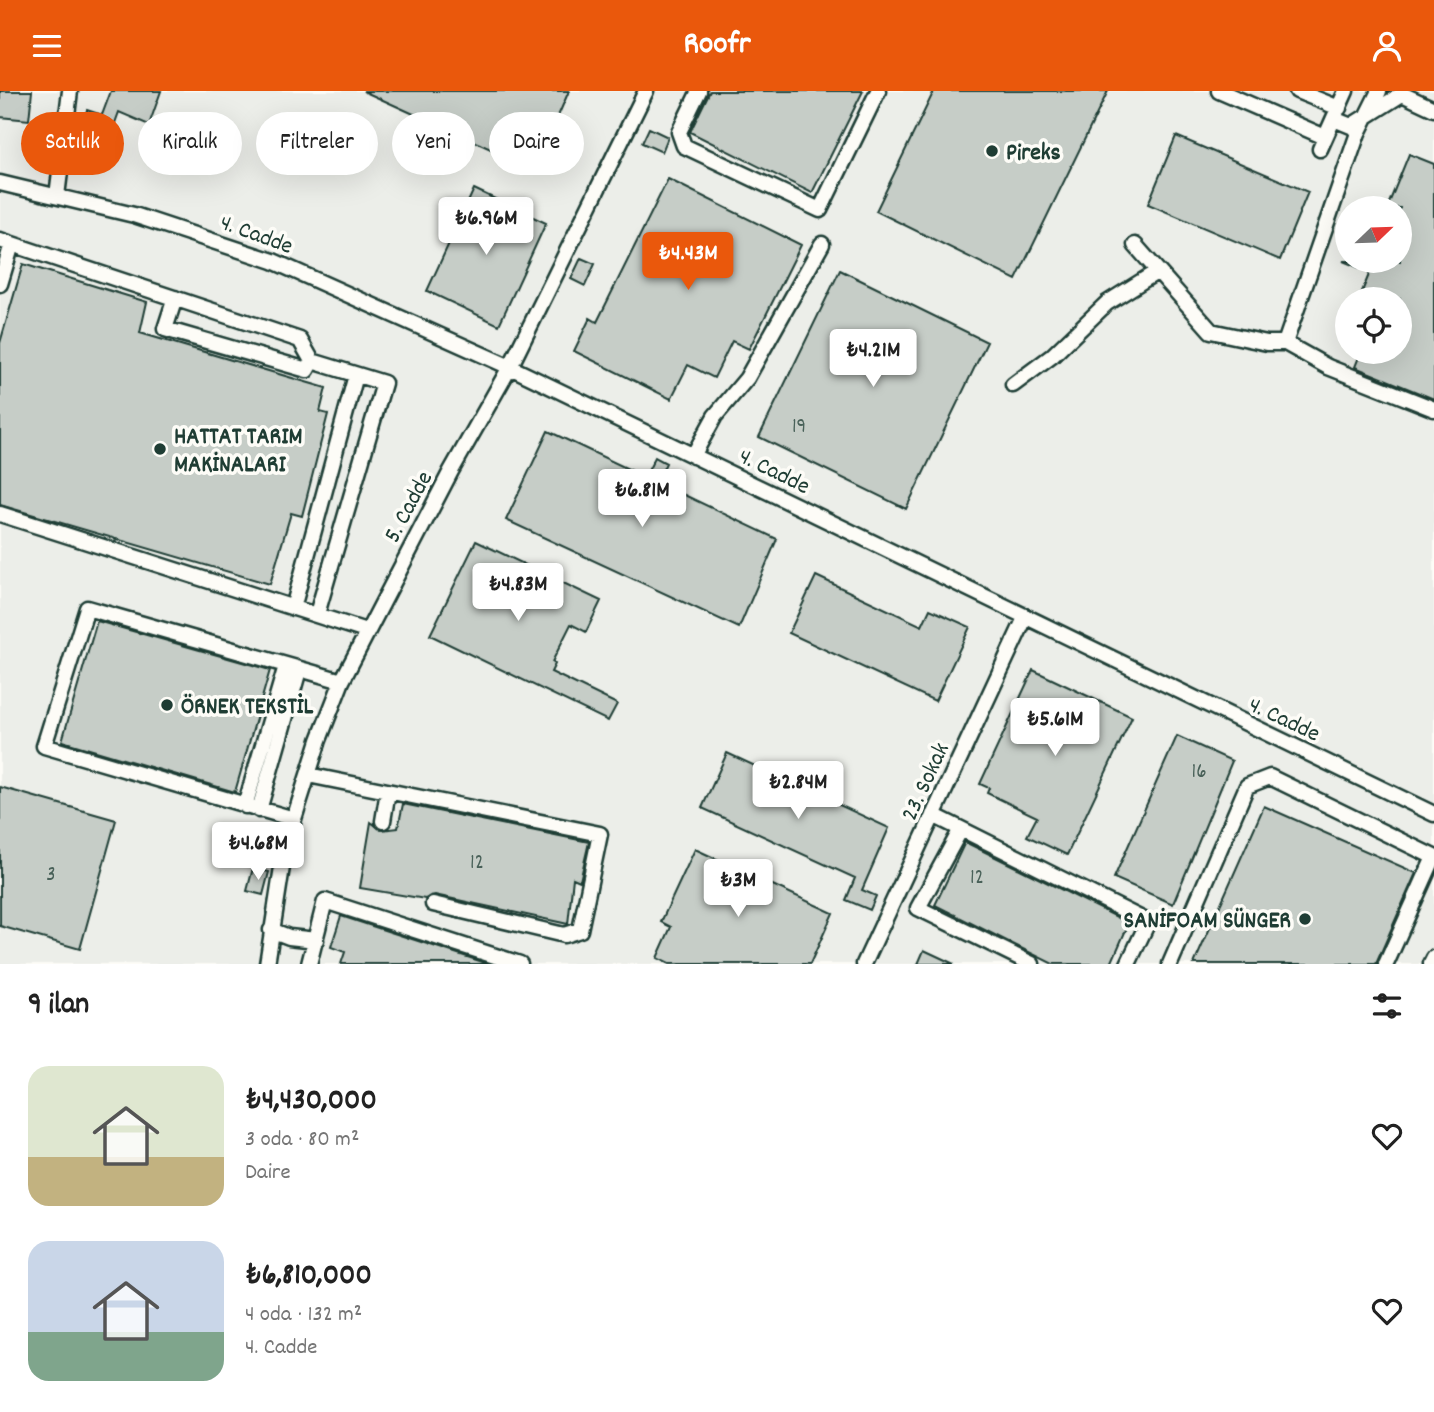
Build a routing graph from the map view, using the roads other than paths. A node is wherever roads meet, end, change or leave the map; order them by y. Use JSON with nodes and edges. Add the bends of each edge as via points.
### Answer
{"nodes":[{"id":1,"x":70,"y":91,"type":"edge"},
{"id":2,"x":646,"y":91,"type":"edge"},
{"id":3,"x":699,"y":91,"type":"edge"},
{"id":4,"x":878,"y":91,"type":"edge"},
{"id":5,"x":1219,"y":91,"type":"edge"},
{"id":6,"x":1297,"y":91,"type":"edge"},
{"id":7,"x":1346,"y":91,"type":"edge"},
{"id":8,"x":1379,"y":91,"type":"edge"},
{"id":9,"x":1434,"y":109,"type":"edge"},
{"id":10,"x":1336,"y":113,"type":"junction"},
{"id":11,"x":1366,"y":116,"type":"junction"},
{"id":12,"x":0,"y":183,"type":"edge"},
{"id":13,"x":57,"y":196,"type":"junction"},
{"id":14,"x":6,"y":242,"type":"edge"},
{"id":15,"x":822,"y":244,"type":"dead end"},
{"id":16,"x":1135,"y":245,"type":"dead end"},
{"id":17,"x":1158,"y":271,"type":"junction"},
{"id":18,"x":0,"y":283,"type":"edge"},
{"id":19,"x":175,"y":298,"type":"junction"},
{"id":20,"x":1286,"y":343,"type":"junction"},
{"id":21,"x":312,"y":361,"type":"junction"},
{"id":22,"x":510,"y":367,"type":"junction"},
{"id":23,"x":356,"y":375,"type":"junction"},
{"id":24,"x":1013,"y":385,"type":"dead end"},
{"id":25,"x":1434,"y":409,"type":"edge"},
{"id":26,"x":693,"y":456,"type":"junction"},
{"id":27,"x":0,"y":514,"type":"edge"},
{"id":28,"x":293,"y":608,"type":"junction"},
{"id":29,"x":317,"y":614,"type":"junction"},
{"id":30,"x":1025,"y":618,"type":"junction"},
{"id":31,"x":366,"y":631,"type":"junction"},
{"id":32,"x":292,"y":668,"type":"junction"},
{"id":33,"x":342,"y":681,"type":"junction"},
{"id":34,"x":308,"y":775,"type":"junction"},
{"id":35,"x":388,"y":792,"type":"junction"},
{"id":36,"x":252,"y":808,"type":"junction"},
{"id":37,"x":1434,"y":814,"type":"edge"},
{"id":38,"x":933,"y":815,"type":"junction"},
{"id":39,"x":294,"y":819,"type":"junction"},
{"id":40,"x":383,"y":821,"type":"dead end"},
{"id":41,"x":961,"y":829,"type":"junction"},
{"id":42,"x":1434,"y":857,"type":"edge"},
{"id":43,"x":433,"y":904,"type":"dead end"},
{"id":44,"x":271,"y":930,"type":"junction"},
{"id":45,"x":316,"y":940,"type":"junction"},
{"id":46,"x":1434,"y":958,"type":"edge"},
{"id":47,"x":267,"y":964,"type":"edge"},
{"id":48,"x":309,"y":964,"type":"edge"},
{"id":49,"x":520,"y":964,"type":"edge"},
{"id":50,"x":864,"y":964,"type":"edge"},
{"id":51,"x":1032,"y":964,"type":"edge"},
{"id":52,"x":1128,"y":964,"type":"edge"},
{"id":53,"x":1170,"y":964,"type":"edge"},
{"id":54,"x":1386,"y":964,"type":"edge"},
{"id":55,"x":1432,"y":964,"type":"edge"}],
"edges":[{"from":1,"to":13,"type":"street"},
{"from":2,"to":22,"type":"street","name":"5. Cadde"},
{"from":3,"to":4,"type":"street","via":[[679,132],[684,146],[820,210]]},
{"from":5,"to":10,"type":"street","via":[[1322,143]]},
{"from":6,"to":10,"type":"street"},
{"from":7,"to":10,"type":"street"},
{"from":8,"to":11,"type":"street"},
{"from":9,"to":11,"type":"street","via":[[1402,94]]},
{"from":10,"to":11,"type":"street","via":[[1350,126]]},
{"from":11,"to":20,"type":"street"},
{"from":12,"to":13,"type":"street","name":"4. Cadde"},
{"from":13,"to":22,"type":"street","name":"4. Cadde","via":[[134,215],[273,261]]},
{"from":14,"to":18,"type":"street"},
{"from":14,"to":19,"type":"street"},
{"from":15,"to":26,"type":"street","via":[[747,378],[715,416]]},
{"from":16,"to":17,"type":"street"},
{"from":17,"to":20,"type":"street","via":[[1210,331],[1267,344]]},
{"from":17,"to":24,"type":"street","via":[[1107,303],[1052,356]]},
{"from":19,"to":21,"type":"street","via":[[300,340]]},
{"from":19,"to":21,"type":"street","via":[[165,329],[307,370]]},
{"from":20,"to":25,"type":"street","via":[[1328,367]]},
{"from":21,"to":23,"type":"street"},
{"from":22,"to":26,"type":"street","name":"4. Cadde"},
{"from":22,"to":31,"type":"street","name":"5. Cadde"},
{"from":23,"to":28,"type":"street"},
{"from":23,"to":29,"type":"street","via":[[384,383]]},
{"from":26,"to":30,"type":"street","name":"4. Cadde"},
{"from":27,"to":28,"type":"street"},
{"from":28,"to":29,"type":"street"},
{"from":29,"to":31,"type":"street"},
{"from":30,"to":37,"type":"street","name":"4. Cadde"},
{"from":30,"to":38,"type":"street","name":"23. Sokak"},
{"from":31,"to":33,"type":"street","name":"5. Cadde"},
{"from":32,"to":33,"type":"street"},
{"from":32,"to":36,"type":"street"},
{"from":32,"to":36,"type":"street","via":[[87,608],[44,746]]},
{"from":33,"to":34,"type":"street","name":"5. Cadde"},
{"from":34,"to":35,"type":"street"},
{"from":34,"to":39,"type":"street","name":"5. Cadde"},
{"from":35,"to":40,"type":"street"},
{"from":35,"to":43,"type":"street","via":[[600,834],[580,930],[564,935]]},
{"from":36,"to":39,"type":"street"},
{"from":38,"to":41,"type":"street"},
{"from":38,"to":50,"type":"street","name":"23. Sokak"},
{"from":39,"to":44,"type":"street","name":"5. Cadde"},
{"from":41,"to":51,"type":"street","via":[[918,908]]},
{"from":41,"to":52,"type":"street","via":[[1148,922]]},
{"from":42,"to":53,"type":"street","via":[[1270,777],[1247,786]]},
{"from":42,"to":54,"type":"street"},
{"from":44,"to":45,"type":"street"},
{"from":44,"to":47,"type":"street","name":"5. Cadde"},
{"from":45,"to":48,"type":"street"},
{"from":45,"to":49,"type":"street","via":[[325,901]]},
{"from":46,"to":55,"type":"street"}]}
